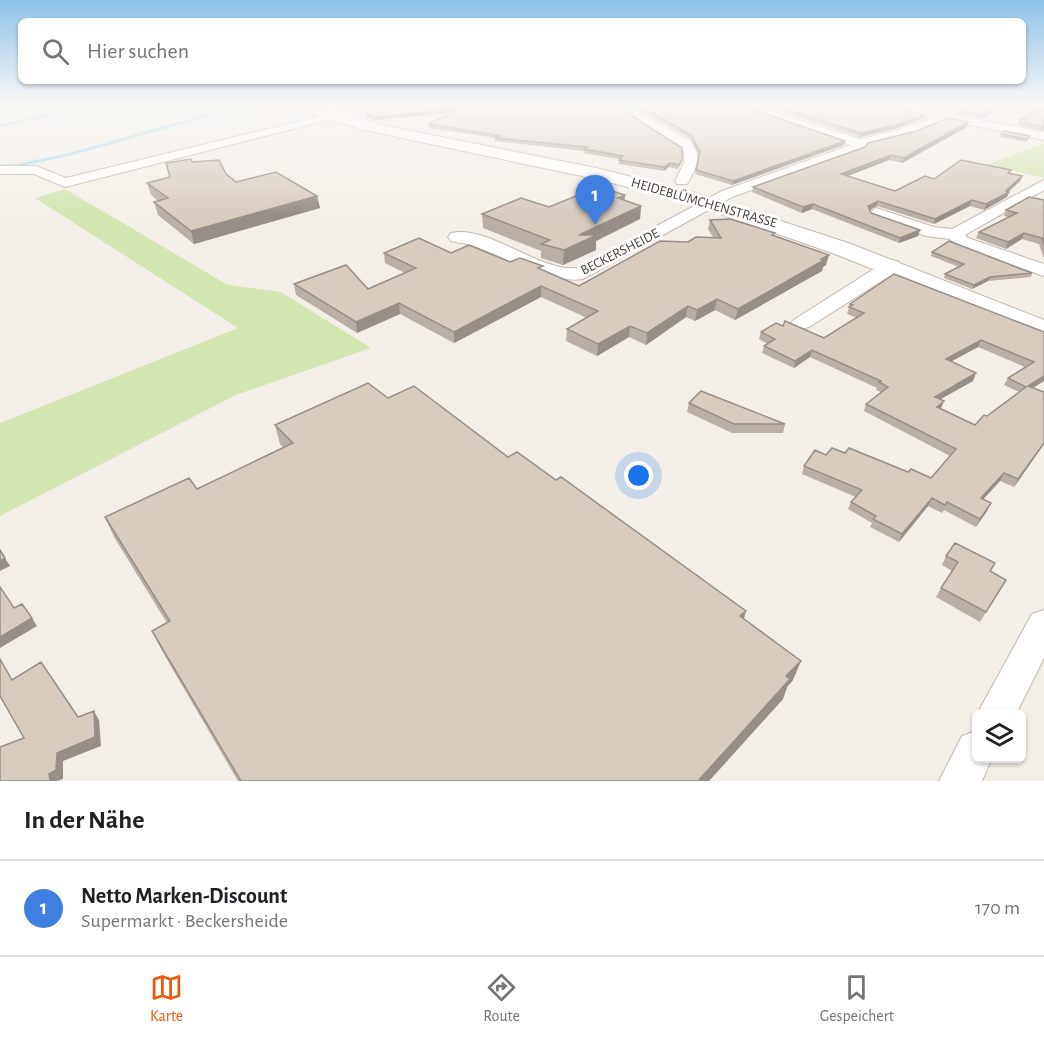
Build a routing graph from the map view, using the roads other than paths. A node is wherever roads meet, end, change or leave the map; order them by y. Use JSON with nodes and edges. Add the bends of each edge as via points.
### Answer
{"nodes":[{"id":1,"x":240,"y":141,"type":"edge"},
{"id":2,"x":436,"y":141,"type":"edge"},
{"id":3,"x":681,"y":141,"type":"edge"},
{"id":4,"x":854,"y":141,"type":"edge"},
{"id":5,"x":876,"y":141,"type":"edge"},
{"id":6,"x":859,"y":143,"type":"junction"},
{"id":7,"x":0,"y":170,"type":"edge"},
{"id":8,"x":682,"y":181,"type":"dead end"},
{"id":9,"x":1044,"y":184,"type":"edge"},
{"id":10,"x":710,"y":204,"type":"junction"},
{"id":11,"x":876,"y":213,"type":"edge"},
{"id":12,"x":955,"y":234,"type":"junction"},
{"id":13,"x":457,"y":237,"type":"dead end"},
{"id":14,"x":892,"y":266,"type":"junction"},
{"id":15,"x":1044,"y":270,"type":"edge"},
{"id":16,"x":802,"y":323,"type":"dead end"},
{"id":17,"x":1044,"y":329,"type":"edge"},
{"id":18,"x":1044,"y":624,"type":"edge"},
{"id":19,"x":999,"y":709,"type":"edge"},
{"id":20,"x":972,"y":758,"type":"edge"},
{"id":21,"x":960,"y":781,"type":"edge"}],
"edges":[{"from":1,"to":7,"type":"street","via":[[65,183],[36,170]]},
{"from":2,"to":10,"type":"street","name":"HEIDEBLÜMCHENSTRASSE","via":[[562,166]]},
{"from":3,"to":8,"type":"street","via":[[691,150],[691,163]]},
{"from":4,"to":6,"type":"street"},
{"from":5,"to":6,"type":"street"},
{"from":6,"to":10,"type":"street","name":"BECKERSHEIDE","via":[[858,147],[746,186]]},
{"from":9,"to":12,"type":"street"},
{"from":10,"to":13,"type":"street","name":"BECKERSHEIDE","via":[[583,273],[568,275]]},
{"from":10,"to":14,"type":"street","name":"HEIDEBLÜMCHENSTRASSE"},
{"from":11,"to":12,"type":"street","via":[[932,232]]},
{"from":12,"to":15,"type":"street","via":[[962,242]]},
{"from":14,"to":16,"type":"street"},
{"from":14,"to":17,"type":"street","name":"HEIDEBLÜMCHENSTRASSE"},
{"from":18,"to":19,"type":"street"},
{"from":20,"to":21,"type":"street"}]}
